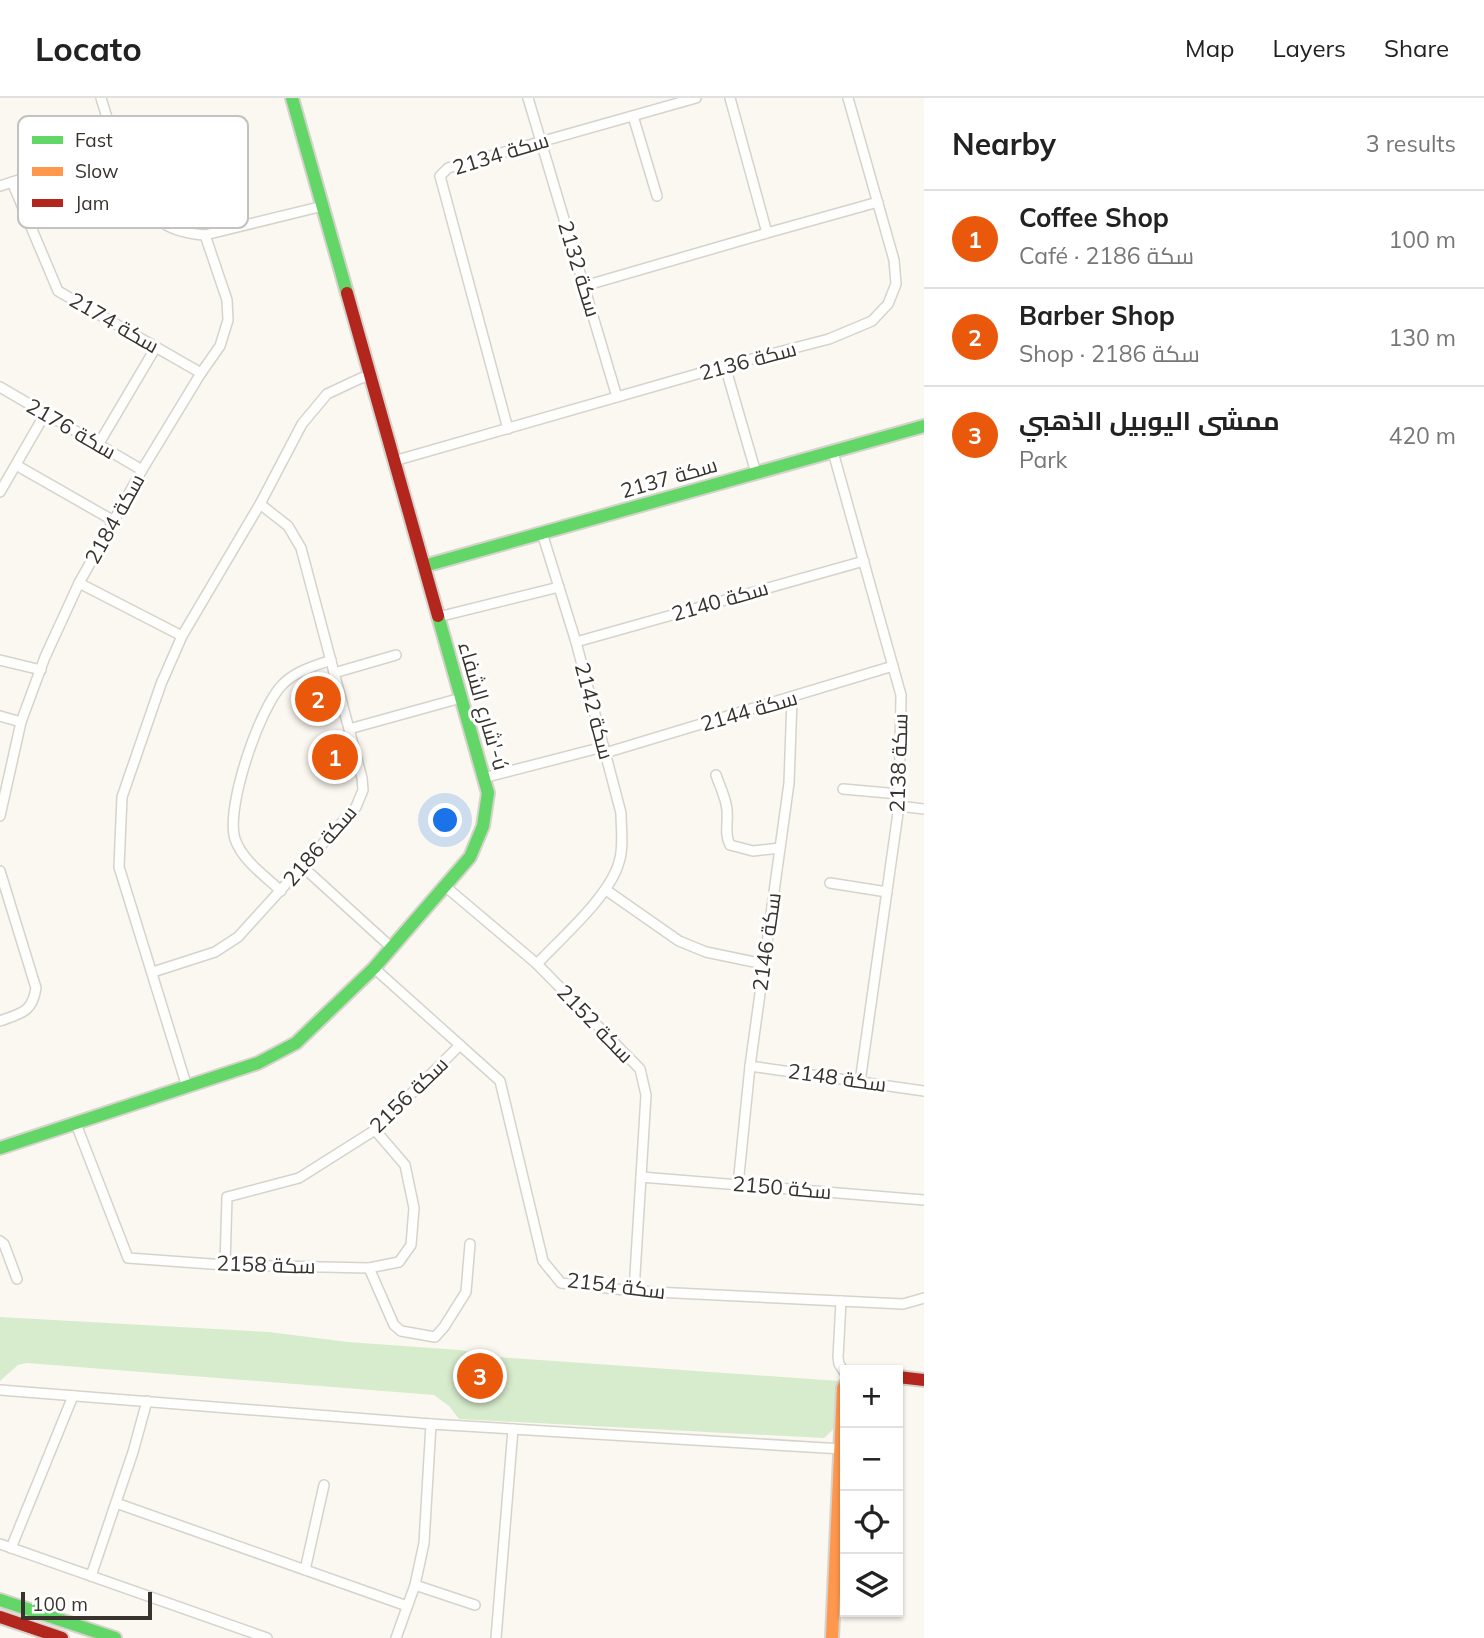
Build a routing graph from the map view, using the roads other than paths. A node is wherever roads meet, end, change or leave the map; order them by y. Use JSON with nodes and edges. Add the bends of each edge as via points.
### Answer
{"nodes":[{"id":1,"x":101,"y":98,"type":"edge"},
{"id":2,"x":292,"y":98,"type":"edge"},
{"id":3,"x":528,"y":98,"type":"edge"},
{"id":4,"x":696,"y":98,"type":"edge"},
{"id":5,"x":730,"y":98,"type":"edge"},
{"id":6,"x":848,"y":98,"type":"edge"},
{"id":7,"x":107,"y":116,"type":"edge"},
{"id":8,"x":633,"y":116,"type":"junction"},
{"id":9,"x":540,"y":142,"type":"junction"},
{"id":10,"x":18,"y":180,"type":"edge"},
{"id":11,"x":12,"y":182,"type":"junction"},
{"id":12,"x":0,"y":186,"type":"edge"},
{"id":13,"x":18,"y":196,"type":"edge"},
{"id":14,"x":657,"y":196,"type":"dead end"},
{"id":15,"x":878,"y":202,"type":"junction"},
{"id":16,"x":323,"y":206,"type":"junction"},
{"id":17,"x":248,"y":224,"type":"edge"},
{"id":18,"x":31,"y":228,"type":"edge"},
{"id":19,"x":175,"y":228,"type":"edge"},
{"id":20,"x":233,"y":228,"type":"edge"},
{"id":21,"x":767,"y":233,"type":"junction"},
{"id":22,"x":205,"y":235,"type":"junction"},
{"id":23,"x":584,"y":286,"type":"junction"},
{"id":24,"x":156,"y":347,"type":"junction"},
{"id":25,"x":725,"y":366,"type":"junction"},
{"id":26,"x":201,"y":373,"type":"junction"},
{"id":27,"x":370,"y":376,"type":"junction"},
{"id":28,"x":0,"y":387,"type":"edge"},
{"id":29,"x":617,"y":397,"type":"junction"},
{"id":30,"x":45,"y":414,"type":"junction"},
{"id":31,"x":924,"y":426,"type":"edge"},
{"id":32,"x":508,"y":429,"type":"junction"},
{"id":33,"x":98,"y":445,"type":"junction"},
{"id":34,"x":833,"y":452,"type":"junction"},
{"id":35,"x":394,"y":461,"type":"junction"},
{"id":36,"x":16,"y":465,"type":"junction"},
{"id":37,"x":142,"y":470,"type":"junction"},
{"id":38,"x":756,"y":473,"type":"junction"},
{"id":39,"x":0,"y":492,"type":"edge"},
{"id":40,"x":260,"y":503,"type":"junction"},
{"id":41,"x":114,"y":521,"type":"junction"},
{"id":42,"x":542,"y":533,"type":"junction"},
{"id":43,"x":863,"y":561,"type":"junction"},
{"id":44,"x":424,"y":566,"type":"junction"},
{"id":45,"x":79,"y":583,"type":"junction"},
{"id":46,"x":559,"y":587,"type":"junction"},
{"id":47,"x":438,"y":617,"type":"junction"},
{"id":48,"x":182,"y":636,"type":"junction"},
{"id":49,"x":576,"y":642,"type":"junction"},
{"id":50,"x":396,"y":655,"type":"dead end"},
{"id":51,"x":0,"y":660,"type":"edge"},
{"id":52,"x":331,"y":660,"type":"junction"},
{"id":53,"x":893,"y":667,"type":"junction"},
{"id":54,"x":41,"y":670,"type":"junction"},
{"id":55,"x":334,"y":673,"type":"junction"},
{"id":56,"x":461,"y":698,"type":"junction"},
{"id":57,"x":792,"y":698,"type":"junction"},
{"id":58,"x":0,"y":716,"type":"edge"},
{"id":59,"x":21,"y":722,"type":"junction"},
{"id":60,"x":349,"y":729,"type":"junction"},
{"id":61,"x":604,"y":750,"type":"junction"},
{"id":62,"x":716,"y":775,"type":"dead end"},
{"id":63,"x":483,"y":778,"type":"junction"},
{"id":64,"x":843,"y":789,"type":"dead end"},
{"id":65,"x":900,"y":794,"type":"junction"},
{"id":66,"x":899,"y":806,"type":"junction"},
{"id":67,"x":924,"y":808,"type":"edge"},
{"id":68,"x":0,"y":816,"type":"edge"},
{"id":69,"x":780,"y":848,"type":"junction"},
{"id":70,"x":303,"y":867,"type":"junction"},
{"id":71,"x":0,"y":871,"type":"edge"},
{"id":72,"x":830,"y":883,"type":"dead end"},
{"id":73,"x":446,"y":887,"type":"junction"},
{"id":74,"x":606,"y":890,"type":"junction"},
{"id":75,"x":281,"y":891,"type":"junction"},
{"id":76,"x":887,"y":892,"type":"junction"},
{"id":77,"x":392,"y":948,"type":"junction"},
{"id":78,"x":537,"y":964,"type":"junction"},
{"id":79,"x":764,"y":964,"type":"junction"},
{"id":80,"x":374,"y":968,"type":"junction"},
{"id":81,"x":153,"y":972,"type":"junction"},
{"id":82,"x":0,"y":1021,"type":"edge"},
{"id":83,"x":460,"y":1045,"type":"junction"},
{"id":84,"x":750,"y":1066,"type":"junction"},
{"id":85,"x":860,"y":1082,"type":"junction"},
{"id":86,"x":187,"y":1087,"type":"junction"},
{"id":87,"x":924,"y":1091,"type":"edge"},
{"id":88,"x":76,"y":1124,"type":"junction"},
{"id":89,"x":375,"y":1130,"type":"junction"},
{"id":90,"x":0,"y":1148,"type":"edge"},
{"id":91,"x":641,"y":1177,"type":"junction"},
{"id":92,"x":738,"y":1185,"type":"junction"},
{"id":93,"x":924,"y":1200,"type":"edge"},
{"id":94,"x":0,"y":1241,"type":"edge"},
{"id":95,"x":470,"y":1244,"type":"dead end"},
{"id":96,"x":225,"y":1265,"type":"junction"},
{"id":97,"x":369,"y":1268,"type":"junction"},
{"id":98,"x":16,"y":1279,"type":"dead end"},
{"id":99,"x":634,"y":1291,"type":"junction"},
{"id":100,"x":924,"y":1298,"type":"edge"},
{"id":101,"x":841,"y":1301,"type":"junction"},
{"id":102,"x":840,"y":1366,"type":"edge"},
{"id":103,"x":903,"y":1378,"type":"edge"},
{"id":104,"x":924,"y":1380,"type":"edge"},
{"id":105,"x":0,"y":1390,"type":"edge"},
{"id":106,"x":73,"y":1396,"type":"junction"},
{"id":107,"x":147,"y":1401,"type":"junction"},
{"id":108,"x":431,"y":1424,"type":"junction"},
{"id":109,"x":513,"y":1429,"type":"junction"},
{"id":110,"x":840,"y":1450,"type":"edge"},
{"id":111,"x":324,"y":1485,"type":"dead end"},
{"id":112,"x":840,"y":1488,"type":"edge"},
{"id":113,"x":116,"y":1503,"type":"junction"},
{"id":114,"x":0,"y":1544,"type":"edge"},
{"id":115,"x":11,"y":1548,"type":"junction"},
{"id":116,"x":305,"y":1570,"type":"junction"},
{"id":117,"x":91,"y":1576,"type":"junction"},
{"id":118,"x":415,"y":1585,"type":"junction"},
{"id":119,"x":0,"y":1597,"type":"edge"},
{"id":120,"x":475,"y":1605,"type":"dead end"},
{"id":121,"x":407,"y":1606,"type":"junction"},
{"id":122,"x":0,"y":1617,"type":"edge"},
{"id":123,"x":19,"y":1623,"type":"junction"},
{"id":124,"x":0,"y":1625,"type":"edge"},
{"id":125,"x":62,"y":1638,"type":"edge"},
{"id":126,"x":115,"y":1638,"type":"edge"},
{"id":127,"x":267,"y":1638,"type":"edge"},
{"id":128,"x":396,"y":1638,"type":"edge"},
{"id":129,"x":496,"y":1638,"type":"edge"},
{"id":130,"x":832,"y":1638,"type":"edge"}],
"edges":[{"from":1,"to":7,"type":"street"},
{"from":2,"to":16,"type":"street","name":"شارع الشفاء'-ú"},
{"from":3,"to":9,"type":"street","name":"سكة 2132"},
{"from":4,"to":8,"type":"street","name":"سكة 2134"},
{"from":5,"to":21,"type":"street"},
{"from":6,"to":15,"type":"street","name":"سكة 2136"},
{"from":8,"to":9,"type":"street","name":"سكة 2134"},
{"from":8,"to":14,"type":"street"},
{"from":9,"to":23,"type":"street","name":"سكة 2132"},
{"from":9,"to":32,"type":"street","name":"سكة 2134","via":[[447,168],[440,176]]},
{"from":10,"to":11,"type":"street"},
{"from":11,"to":12,"type":"street"},
{"from":11,"to":13,"type":"street","name":"سكة 2174"},
{"from":15,"to":21,"type":"street"},
{"from":15,"to":25,"type":"street","name":"سكة 2136","via":[[894,260],[896,284],[888,304],[872,321],[829,339]]},
{"from":16,"to":17,"type":"street"},
{"from":16,"to":27,"type":"street","name":"شارع الشفاء'-ú"},
{"from":18,"to":24,"type":"street","name":"سكة 2174","via":[[58,291]]},
{"from":19,"to":22,"type":"street"},
{"from":20,"to":22,"type":"street"},
{"from":21,"to":23,"type":"street"},
{"from":22,"to":26,"type":"street","name":"سكة 2184","via":[[227,300],[229,320],[220,346]]},
{"from":23,"to":29,"type":"street","name":"سكة 2132"},
{"from":24,"to":26,"type":"street","name":"سكة 2174"},
{"from":24,"to":33,"type":"street"},
{"from":25,"to":29,"type":"street","name":"سكة 2136"},
{"from":25,"to":38,"type":"street"},
{"from":26,"to":37,"type":"street","name":"سكة 2184"},
{"from":27,"to":35,"type":"street","name":"شارع الشفاء'-ú"},
{"from":27,"to":40,"type":"street","via":[[327,394],[302,424]]},
{"from":28,"to":30,"type":"street","name":"سكة 2176"},
{"from":29,"to":32,"type":"street","name":"سكة 2136"},
{"from":30,"to":33,"type":"street","name":"سكة 2176"},
{"from":30,"to":36,"type":"street"},
{"from":31,"to":34,"type":"street","name":"سكة 2137"},
{"from":32,"to":35,"type":"street","name":"سكة 2136"},
{"from":33,"to":37,"type":"street","name":"سكة 2176"},
{"from":34,"to":38,"type":"street","name":"سكة 2137"},
{"from":34,"to":43,"type":"street","name":"سكة 2138"},
{"from":35,"to":44,"type":"street","name":"شارع الشفاء'-ú"},
{"from":36,"to":39,"type":"street"},
{"from":36,"to":41,"type":"street"},
{"from":37,"to":41,"type":"street","name":"سكة 2184"},
{"from":38,"to":42,"type":"street","name":"سكة 2137"},
{"from":40,"to":48,"type":"street"},
{"from":40,"to":52,"type":"street","name":"سكة 2186","via":[[288,526],[299,542]]},
{"from":41,"to":45,"type":"street","name":"سكة 2184"},
{"from":42,"to":44,"type":"street","name":"سكة 2137"},
{"from":42,"to":46,"type":"street","name":"سكة 2142"},
{"from":43,"to":49,"type":"street","name":"سكة 2140"},
{"from":43,"to":53,"type":"street","name":"سكة 2138"},
{"from":44,"to":47,"type":"street","name":"شارع الشفاء'-ú"},
{"from":45,"to":48,"type":"street"},
{"from":45,"to":54,"type":"street","name":"سكة 2184"},
{"from":46,"to":47,"type":"street"},
{"from":46,"to":49,"type":"street","name":"سكة 2142"},
{"from":47,"to":56,"type":"street","name":"شارع الشفاء'-ú"},
{"from":48,"to":81,"type":"street","via":[[160,684],[122,797],[119,867]]},
{"from":49,"to":61,"type":"street","name":"سكة 2142"},
{"from":50,"to":55,"type":"street"},
{"from":51,"to":54,"type":"street"},
{"from":52,"to":55,"type":"street","name":"سكة 2186"},
{"from":52,"to":75,"type":"street","via":[[297,673],[275,693],[239,783],[235,839],[242,853]]},
{"from":53,"to":57,"type":"street","name":"سكة 2144"},
{"from":53,"to":65,"type":"street","name":"سكة 2138","via":[[901,695]]},
{"from":54,"to":59,"type":"street","name":"سكة 2184"},
{"from":55,"to":60,"type":"street","name":"سكة 2186"},
{"from":56,"to":60,"type":"street"},
{"from":56,"to":63,"type":"street","name":"شارع الشفاء'-ú"},
{"from":57,"to":61,"type":"street","name":"سكة 2144"},
{"from":57,"to":69,"type":"street","name":"سكة 2146","via":[[789,783]]},
{"from":58,"to":59,"type":"street"},
{"from":59,"to":68,"type":"street","name":"سكة 2184"},
{"from":60,"to":70,"type":"street","name":"سكة 2186","via":[[362,796]]},
{"from":61,"to":63,"type":"street","name":"سكة 2144"},
{"from":61,"to":74,"type":"street","name":"سكة 2142","via":[[621,813],[620,862]]},
{"from":62,"to":69,"type":"street","via":[[726,804],[730,845],[753,851]]},
{"from":63,"to":73,"type":"street","name":"شارع الشفاء'-ú","via":[[488,793],[483,826],[470,857]]},
{"from":64,"to":65,"type":"street"},
{"from":65,"to":66,"type":"street","name":"سكة 2138"},
{"from":66,"to":67,"type":"street"},
{"from":66,"to":76,"type":"street","name":"سكة 2138"},
{"from":69,"to":79,"type":"street","name":"سكة 2146"},
{"from":70,"to":75,"type":"street","name":"سكة 2186"},
{"from":70,"to":77,"type":"street"},
{"from":71,"to":82,"type":"street","via":[[36,988],[26,1011]]},
{"from":72,"to":76,"type":"street"},
{"from":73,"to":77,"type":"street","name":"شارع الشفاء'-ú"},
{"from":73,"to":78,"type":"street","name":"سكة 2152"},
{"from":74,"to":78,"type":"street","name":"سكة 2142"},
{"from":74,"to":79,"type":"street","via":[[679,941],[706,952]]},
{"from":75,"to":81,"type":"street","name":"سكة 2186","via":[[231,943]]},
{"from":76,"to":85,"type":"street","name":"سكة 2138"},
{"from":77,"to":80,"type":"street","name":"شارع الشفاء'-ú"},
{"from":78,"to":91,"type":"street","name":"سكة 2152","via":[[639,1069],[646,1095]]},
{"from":79,"to":84,"type":"street","name":"سكة 2146"},
{"from":80,"to":83,"type":"street","name":"سكة 2154"},
{"from":80,"to":86,"type":"street","name":"شارع الشفاء'-ú","via":[[296,1044],[258,1063]]},
{"from":81,"to":86,"type":"street"},
{"from":83,"to":89,"type":"street","name":"سكة 2156"},
{"from":83,"to":99,"type":"street","name":"سكة 2154","via":[[500,1081],[543,1261],[561,1283]]},
{"from":84,"to":85,"type":"street","name":"سكة 2148"},
{"from":84,"to":92,"type":"street","name":"سكة 2146"},
{"from":85,"to":87,"type":"street","name":"سكة 2148"},
{"from":86,"to":88,"type":"street","name":"شارع الشفاء'-ú"},
{"from":88,"to":90,"type":"street","name":"شارع الشفاء'-ú"},
{"from":88,"to":96,"type":"street","name":"سكة 2158","via":[[128,1258]]},
{"from":89,"to":96,"type":"street","name":"سكة 2156","via":[[299,1178],[227,1197]]},
{"from":89,"to":97,"type":"street","name":"سكة 2158","via":[[405,1164],[414,1208],[411,1245],[399,1262]]},
{"from":91,"to":92,"type":"street","name":"سكة 2150"},
{"from":91,"to":99,"type":"street","name":"سكة 2152"},
{"from":92,"to":93,"type":"street","name":"سكة 2150"},
{"from":94,"to":98,"type":"street"},
{"from":95,"to":97,"type":"street","via":[[467,1292],[435,1336],[401,1331],[394,1325]]},
{"from":96,"to":97,"type":"street","name":"سكة 2158"},
{"from":99,"to":101,"type":"street","name":"سكة 2154"},
{"from":100,"to":101,"type":"street","name":"سكة 2154","via":[[903,1304]]},
{"from":101,"to":102,"type":"street"},
{"from":103,"to":104,"type":"street"},
{"from":105,"to":106,"type":"street"},
{"from":106,"to":107,"type":"street"},
{"from":106,"to":115,"type":"street"},
{"from":107,"to":108,"type":"street"},
{"from":107,"to":113,"type":"street"},
{"from":108,"to":109,"type":"street"},
{"from":108,"to":118,"type":"street","via":[[425,1543]]},
{"from":109,"to":110,"type":"street"},
{"from":109,"to":129,"type":"street"},
{"from":111,"to":116,"type":"street"},
{"from":112,"to":130,"type":"street"},
{"from":113,"to":116,"type":"street"},
{"from":113,"to":117,"type":"street"},
{"from":114,"to":115,"type":"street"},
{"from":115,"to":117,"type":"street"},
{"from":116,"to":121,"type":"street"},
{"from":117,"to":127,"type":"street"},
{"from":118,"to":120,"type":"street"},
{"from":118,"to":121,"type":"street"},
{"from":119,"to":126,"type":"street"},
{"from":121,"to":128,"type":"street"},
{"from":122,"to":123,"type":"street"},
{"from":123,"to":124,"type":"street"},
{"from":123,"to":125,"type":"street"}]}
